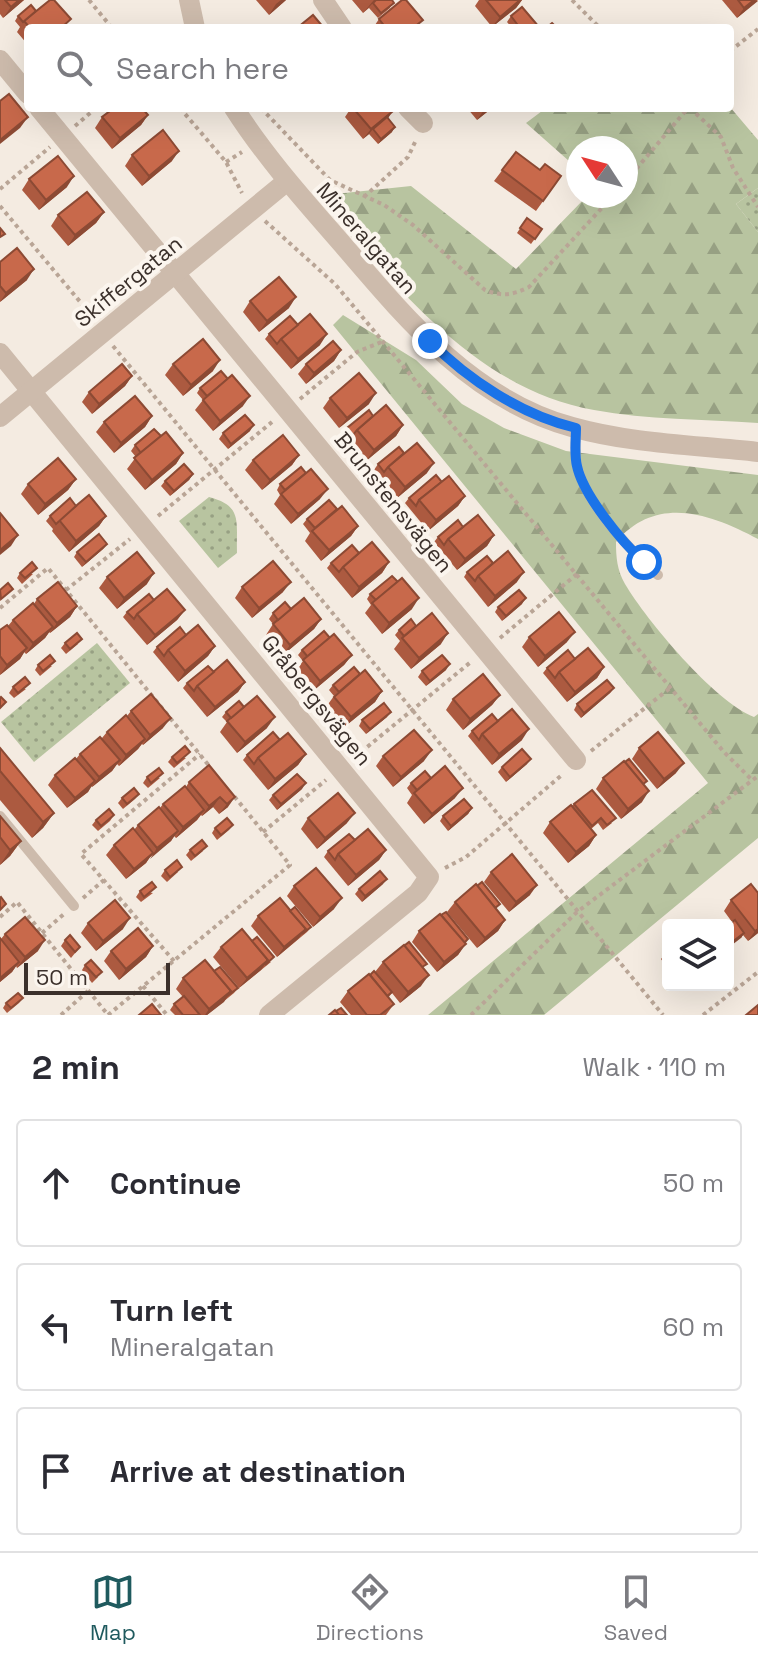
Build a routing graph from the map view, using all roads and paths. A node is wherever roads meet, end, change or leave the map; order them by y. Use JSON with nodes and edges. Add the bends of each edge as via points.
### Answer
{"nodes":[{"id":1,"x":89,"y":0,"type":"edge"},
{"id":2,"x":183,"y":0,"type":"edge"},
{"id":3,"x":323,"y":0,"type":"edge"},
{"id":4,"x":572,"y":0,"type":"edge"},
{"id":5,"x":109,"y":24,"type":"edge"},
{"id":6,"x":193,"y":24,"type":"edge"},
{"id":7,"x":339,"y":24,"type":"edge"},
{"id":8,"x":596,"y":24,"type":"edge"},
{"id":9,"x":758,"y":29,"type":"edge"},
{"id":10,"x":734,"y":48,"type":"edge"},
{"id":11,"x":0,"y":60,"type":"edge"},
{"id":12,"x":24,"y":89,"type":"edge"},
{"id":13,"x":42,"y":112,"type":"edge"},
{"id":14,"x":183,"y":112,"type":"edge"},
{"id":15,"x":237,"y":112,"type":"edge"},
{"id":16,"x":265,"y":112,"type":"edge"},
{"id":17,"x":412,"y":112,"type":"edge"},
{"id":18,"x":686,"y":112,"type":"edge"},
{"id":19,"x":693,"y":112,"type":"edge"},
{"id":20,"x":423,"y":123,"type":"joint"},
{"id":21,"x":638,"y":167,"type":"edge"},
{"id":22,"x":286,"y":182,"type":"junction"},
{"id":23,"x":364,"y":197,"type":"junction"},
{"id":24,"x":246,"y":199,"type":"dead end"},
{"id":25,"x":0,"y":206,"type":"edge"},
{"id":26,"x":758,"y":207,"type":"edge"},
{"id":27,"x":602,"y":208,"type":"edge"},
{"id":28,"x":261,"y":217,"type":"dead end"},
{"id":29,"x":175,"y":273,"type":"junction"},
{"id":30,"x":104,"y":332,"type":"junction"},
{"id":31,"x":384,"y":341,"type":"junction"},
{"id":32,"x":0,"y":353,"type":"edge"},
{"id":33,"x":32,"y":391,"type":"junction"},
{"id":34,"x":287,"y":410,"type":"junction"},
{"id":35,"x":0,"y":417,"type":"edge"},
{"id":36,"x":576,"y":428,"type":"junction"},
{"id":37,"x":758,"y":452,"type":"edge"},
{"id":38,"x":215,"y":470,"type":"junction"},
{"id":39,"x":144,"y":528,"type":"junction"},
{"id":40,"x":577,"y":574,"type":"junction"},
{"id":41,"x":658,"y":575,"type":"dead end"},
{"id":42,"x":66,"y":590,"type":"junction"},
{"id":43,"x":0,"y":608,"type":"edge"},
{"id":44,"x":485,"y":650,"type":"junction"},
{"id":45,"x":670,"y":688,"type":"junction"},
{"id":46,"x":412,"y":710,"type":"junction"},
{"id":47,"x":200,"y":754,"type":"junction"},
{"id":48,"x":576,"y":760,"type":"junction"},
{"id":49,"x":342,"y":767,"type":"junction"},
{"id":50,"x":218,"y":776,"type":"edge"},
{"id":51,"x":758,"y":776,"type":"edge"},
{"id":52,"x":752,"y":780,"type":"junction"},
{"id":53,"x":227,"y":787,"type":"edge"},
{"id":54,"x":0,"y":816,"type":"edge"},
{"id":55,"x":506,"y":824,"type":"junction"},
{"id":56,"x":263,"y":832,"type":"junction"},
{"id":57,"x":429,"y":877,"type":"junction"},
{"id":58,"x":74,"y":906,"type":"dead end"},
{"id":59,"x":577,"y":912,"type":"junction"},
{"id":60,"x":0,"y":917,"type":"edge"},
{"id":61,"x":174,"y":961,"type":"junction"},
{"id":62,"x":758,"y":972,"type":"edge"},
{"id":63,"x":143,"y":986,"type":"junction"},
{"id":64,"x":88,"y":991,"type":"junction"},
{"id":65,"x":61,"y":1015,"type":"edge"},
{"id":66,"x":108,"y":1015,"type":"edge"},
{"id":67,"x":167,"y":1015,"type":"edge"},
{"id":68,"x":269,"y":1015,"type":"edge"},
{"id":69,"x":471,"y":1015,"type":"edge"},
{"id":70,"x":663,"y":1015,"type":"edge"},
{"id":71,"x":703,"y":1015,"type":"edge"}],
"edges":[{"from":1,"to":5,"type":"path"},
{"from":2,"to":6,"type":"street"},
{"from":3,"to":7,"type":"street"},
{"from":4,"to":8,"type":"path"},
{"from":9,"to":10,"type":"path"},
{"from":11,"to":12,"type":"street"},
{"from":13,"to":29,"type":"street","name":"Brunstensvägen"},
{"from":14,"to":24,"type":"path","via":[[226,162]]},
{"from":15,"to":22,"type":"street","name":"Mineralgatan"},
{"from":16,"to":23,"type":"path","via":[[330,180]]},
{"from":17,"to":20,"type":"street"},
{"from":18,"to":21,"type":"path"},
{"from":19,"to":26,"type":"path","via":[[721,137]]},
{"from":20,"to":23,"type":"path","via":[[408,157]]},
{"from":22,"to":29,"type":"street","name":"Skiffergatan"},
{"from":22,"to":36,"type":"street","name":"Mineralgatan","via":[[449,361],[499,394]]},
{"from":23,"to":27,"type":"path","via":[[413,225],[485,290],[499,296],[529,287]]},
{"from":25,"to":30,"type":"path"},
{"from":28,"to":31,"type":"path","via":[[335,284]]},
{"from":29,"to":30,"type":"street","name":"Skiffergatan"},
{"from":29,"to":34,"type":"street","name":"Brunstensvägen"},
{"from":30,"to":33,"type":"street","name":"Skiffergatan"},
{"from":30,"to":38,"type":"path"},
{"from":31,"to":34,"type":"path","via":[[357,352]]},
{"from":31,"to":40,"type":"path"},
{"from":32,"to":33,"type":"street","name":"Gråbergsvägen"},
{"from":33,"to":35,"type":"street","name":"Skiffergatan"},
{"from":33,"to":39,"type":"street","name":"Gråbergsvägen"},
{"from":34,"to":38,"type":"path"},
{"from":34,"to":44,"type":"street","name":"Brunstensvägen"},
{"from":36,"to":37,"type":"street","name":"Mineralgatan"},
{"from":36,"to":41,"type":"lane","via":[[577,466],[590,494],[630,550]]},
{"from":38,"to":39,"type":"path"},
{"from":38,"to":46,"type":"path"},
{"from":39,"to":42,"type":"path"},
{"from":39,"to":49,"type":"street","name":"Gråbergsvägen"},
{"from":40,"to":44,"type":"path"},
{"from":40,"to":45,"type":"path"},
{"from":42,"to":43,"type":"path","via":[[48,568]]},
{"from":42,"to":47,"type":"path"},
{"from":44,"to":46,"type":"path"},
{"from":44,"to":48,"type":"street","name":"Brunstensvägen"},
{"from":45,"to":48,"type":"path"},
{"from":45,"to":52,"type":"path"},
{"from":46,"to":49,"type":"path"},
{"from":46,"to":55,"type":"path"},
{"from":47,"to":50,"type":"path"},
{"from":47,"to":61,"type":"path","via":[[81,854]]},
{"from":48,"to":55,"type":"path"},
{"from":49,"to":56,"type":"path"},
{"from":49,"to":57,"type":"street","name":"Gråbergsvägen"},
{"from":51,"to":52,"type":"path"},
{"from":52,"to":59,"type":"path"},
{"from":53,"to":56,"type":"path"},
{"from":54,"to":58,"type":"lane"},
{"from":55,"to":57,"type":"path","via":[[466,857]]},
{"from":55,"to":59,"type":"path"},
{"from":56,"to":61,"type":"path","via":[[290,865]]},
{"from":57,"to":68,"type":"street","via":[[418,893]]},
{"from":59,"to":69,"type":"path"},
{"from":59,"to":70,"type":"path"},
{"from":60,"to":64,"type":"path","via":[[17,902]]},
{"from":61,"to":63,"type":"path"},
{"from":62,"to":71,"type":"path"},
{"from":63,"to":66,"type":"path"},
{"from":63,"to":67,"type":"path"},
{"from":64,"to":65,"type":"path"},
{"from":64,"to":66,"type":"path"}]}
